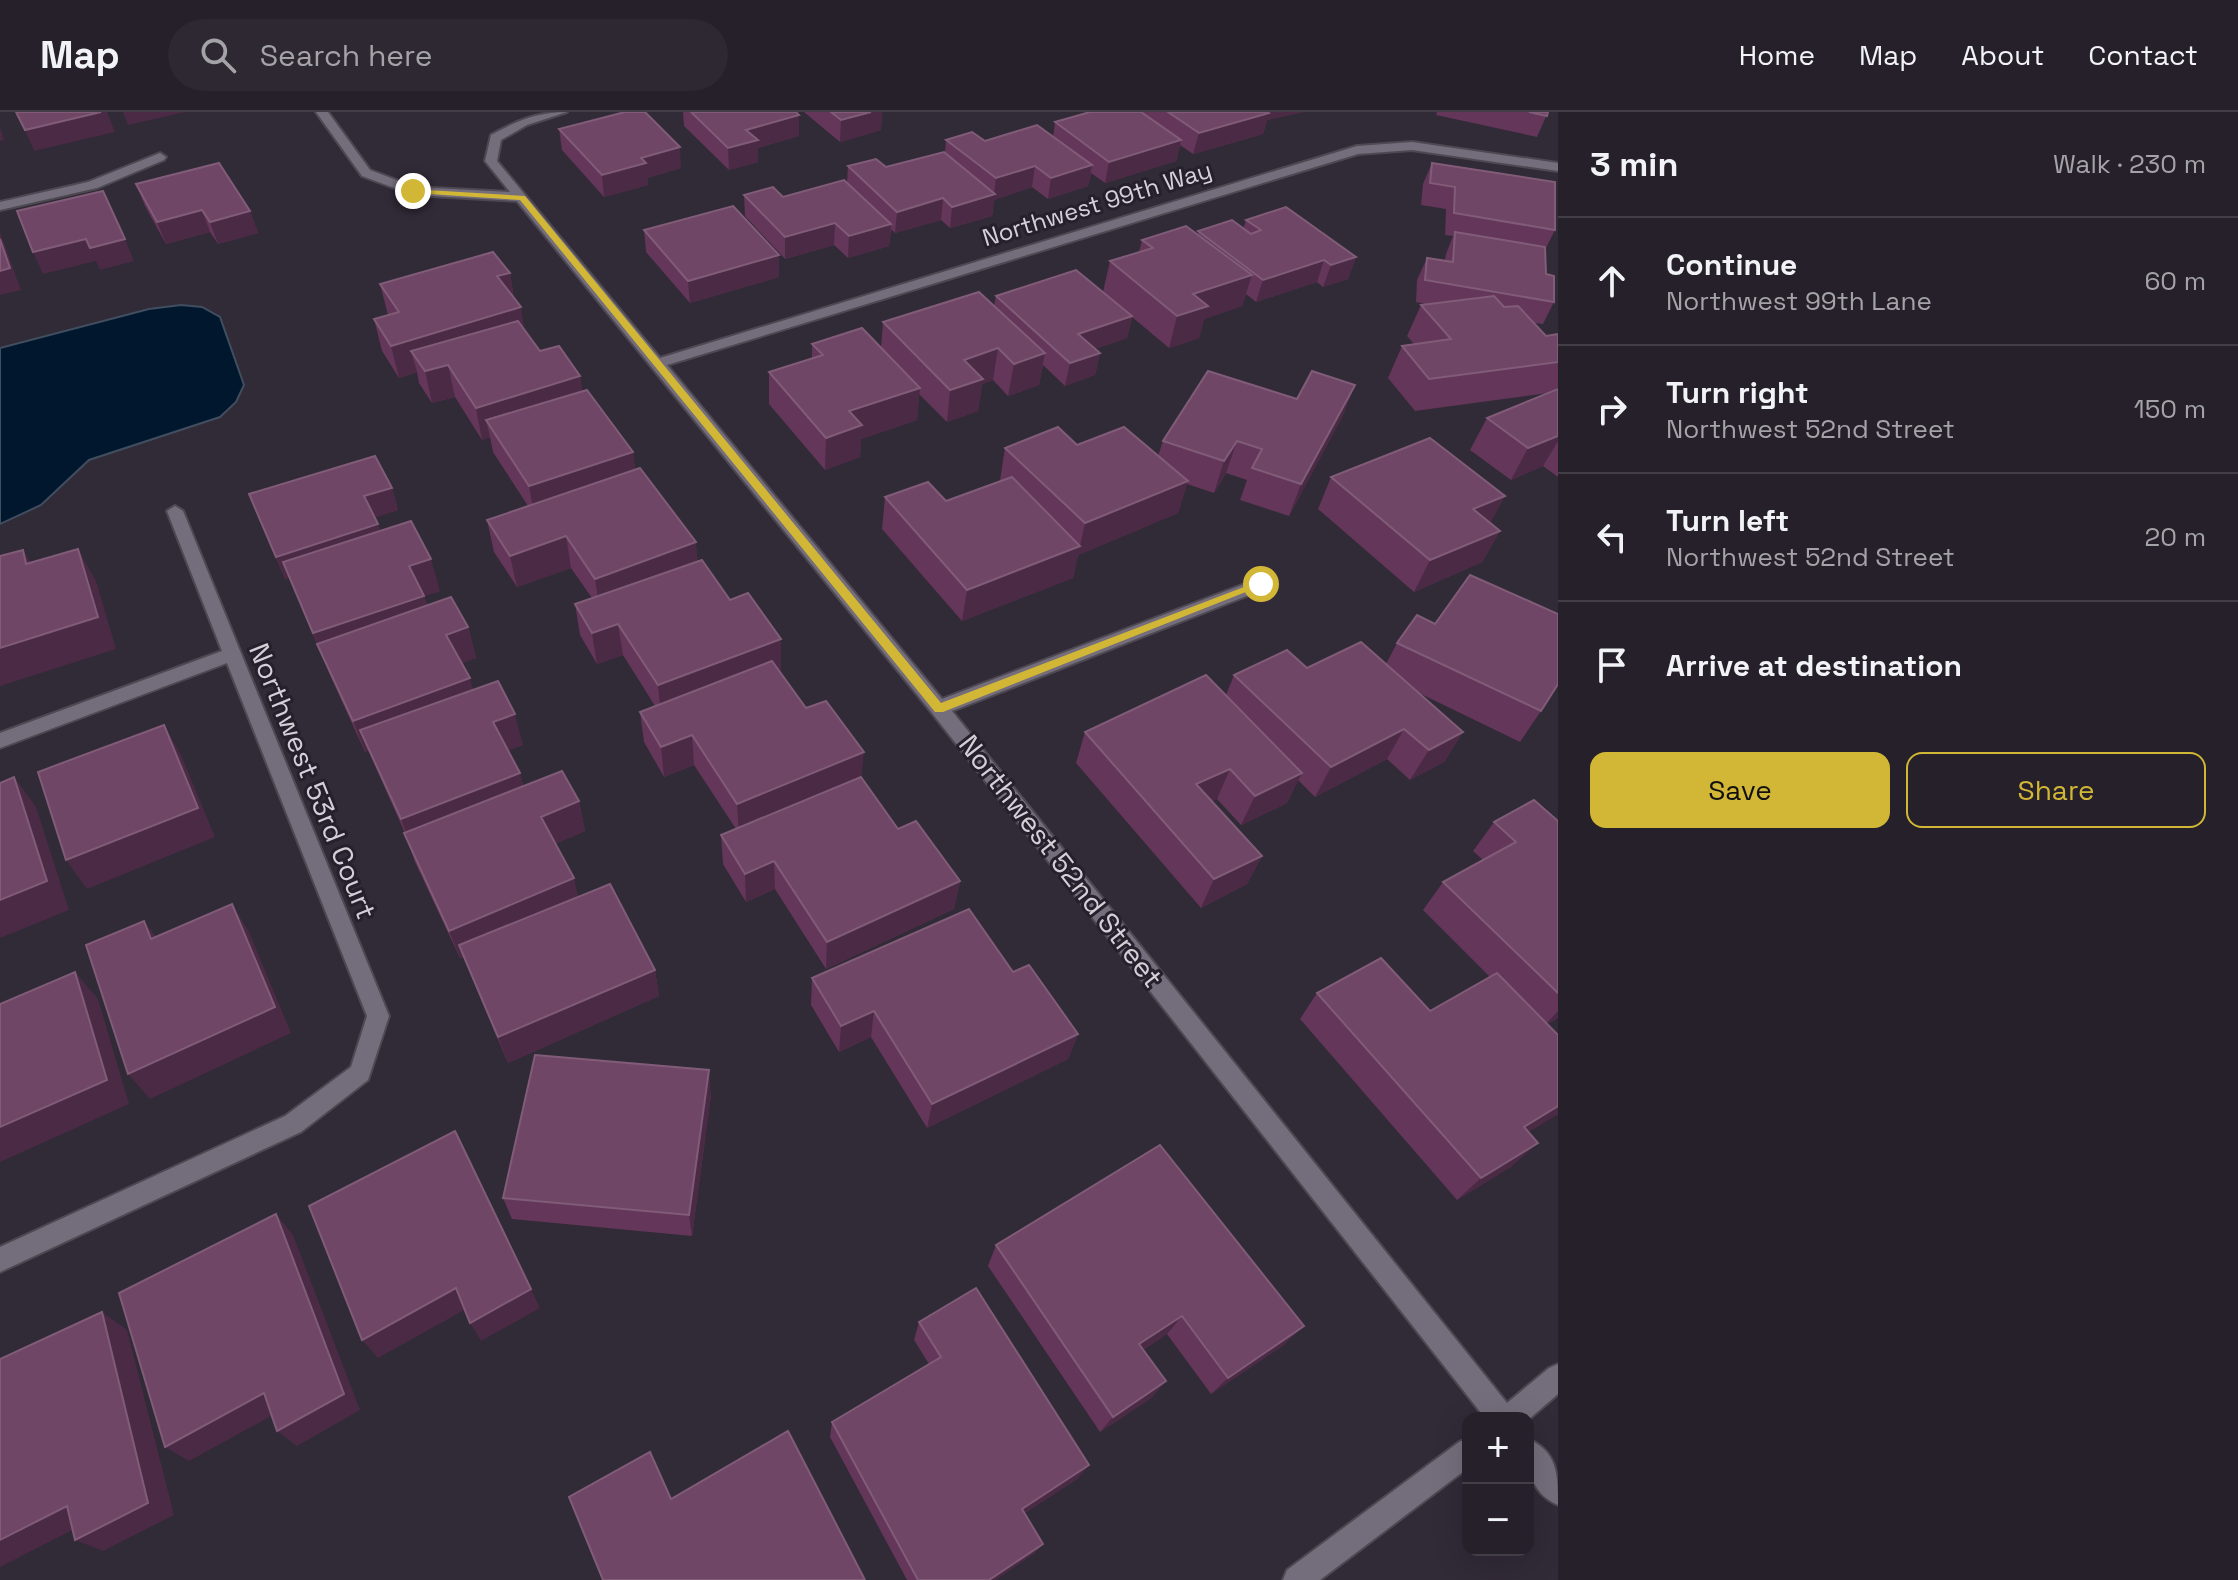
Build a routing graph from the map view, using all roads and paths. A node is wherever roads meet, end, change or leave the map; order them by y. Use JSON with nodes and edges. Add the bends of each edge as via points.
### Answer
{"nodes":[{"id":1,"x":322,"y":112,"type":"edge"},
{"id":2,"x":561,"y":112,"type":"edge"},
{"id":3,"x":160,"y":157,"type":"dead end"},
{"id":4,"x":1558,"y":167,"type":"edge"},
{"id":5,"x":522,"y":197,"type":"junction"},
{"id":6,"x":0,"y":206,"type":"edge"},
{"id":7,"x":656,"y":364,"type":"junction"},
{"id":8,"x":175,"y":511,"type":"dead end"},
{"id":9,"x":1261,"y":584,"type":"dead end"},
{"id":10,"x":231,"y":655,"type":"junction"},
{"id":11,"x":939,"y":708,"type":"junction"},
{"id":12,"x":0,"y":741,"type":"edge"},
{"id":13,"x":0,"y":1260,"type":"edge"},
{"id":14,"x":1558,"y":1377,"type":"edge"},
{"id":15,"x":1497,"y":1412,"type":"edge"},
{"id":16,"x":1517,"y":1412,"type":"edge"},
{"id":17,"x":1462,"y":1456,"type":"edge"},
{"id":18,"x":1534,"y":1460,"type":"edge"},
{"id":19,"x":1558,"y":1491,"type":"edge"},
{"id":20,"x":1297,"y":1580,"type":"edge"}],
"edges":[{"from":1,"to":5,"type":"street","via":[[366,173],[413,191]]},
{"from":2,"to":5,"type":"street","name":"Northwest 52nd Street","via":[[523,122],[495,138],[491,161]]},
{"from":3,"to":6,"type":"street","via":[[92,185]]},
{"from":4,"to":7,"type":"street","name":"Northwest 99th Way","via":[[1412,146],[1357,150]]},
{"from":5,"to":7,"type":"street","name":"Northwest 52nd Street"},
{"from":7,"to":11,"type":"street","name":"Northwest 52nd Street"},
{"from":8,"to":10,"type":"street","name":"Northwest 53rd Court"},
{"from":9,"to":11,"type":"street"},
{"from":10,"to":12,"type":"street"},
{"from":10,"to":13,"type":"street","name":"Northwest 53rd Court","via":[[378,1016],[360,1073],[293,1124]]},
{"from":11,"to":15,"type":"street","name":"Northwest 52nd Street"},
{"from":14,"to":16,"type":"street"},
{"from":17,"to":20,"type":"street"},
{"from":18,"to":19,"type":"street"}]}
